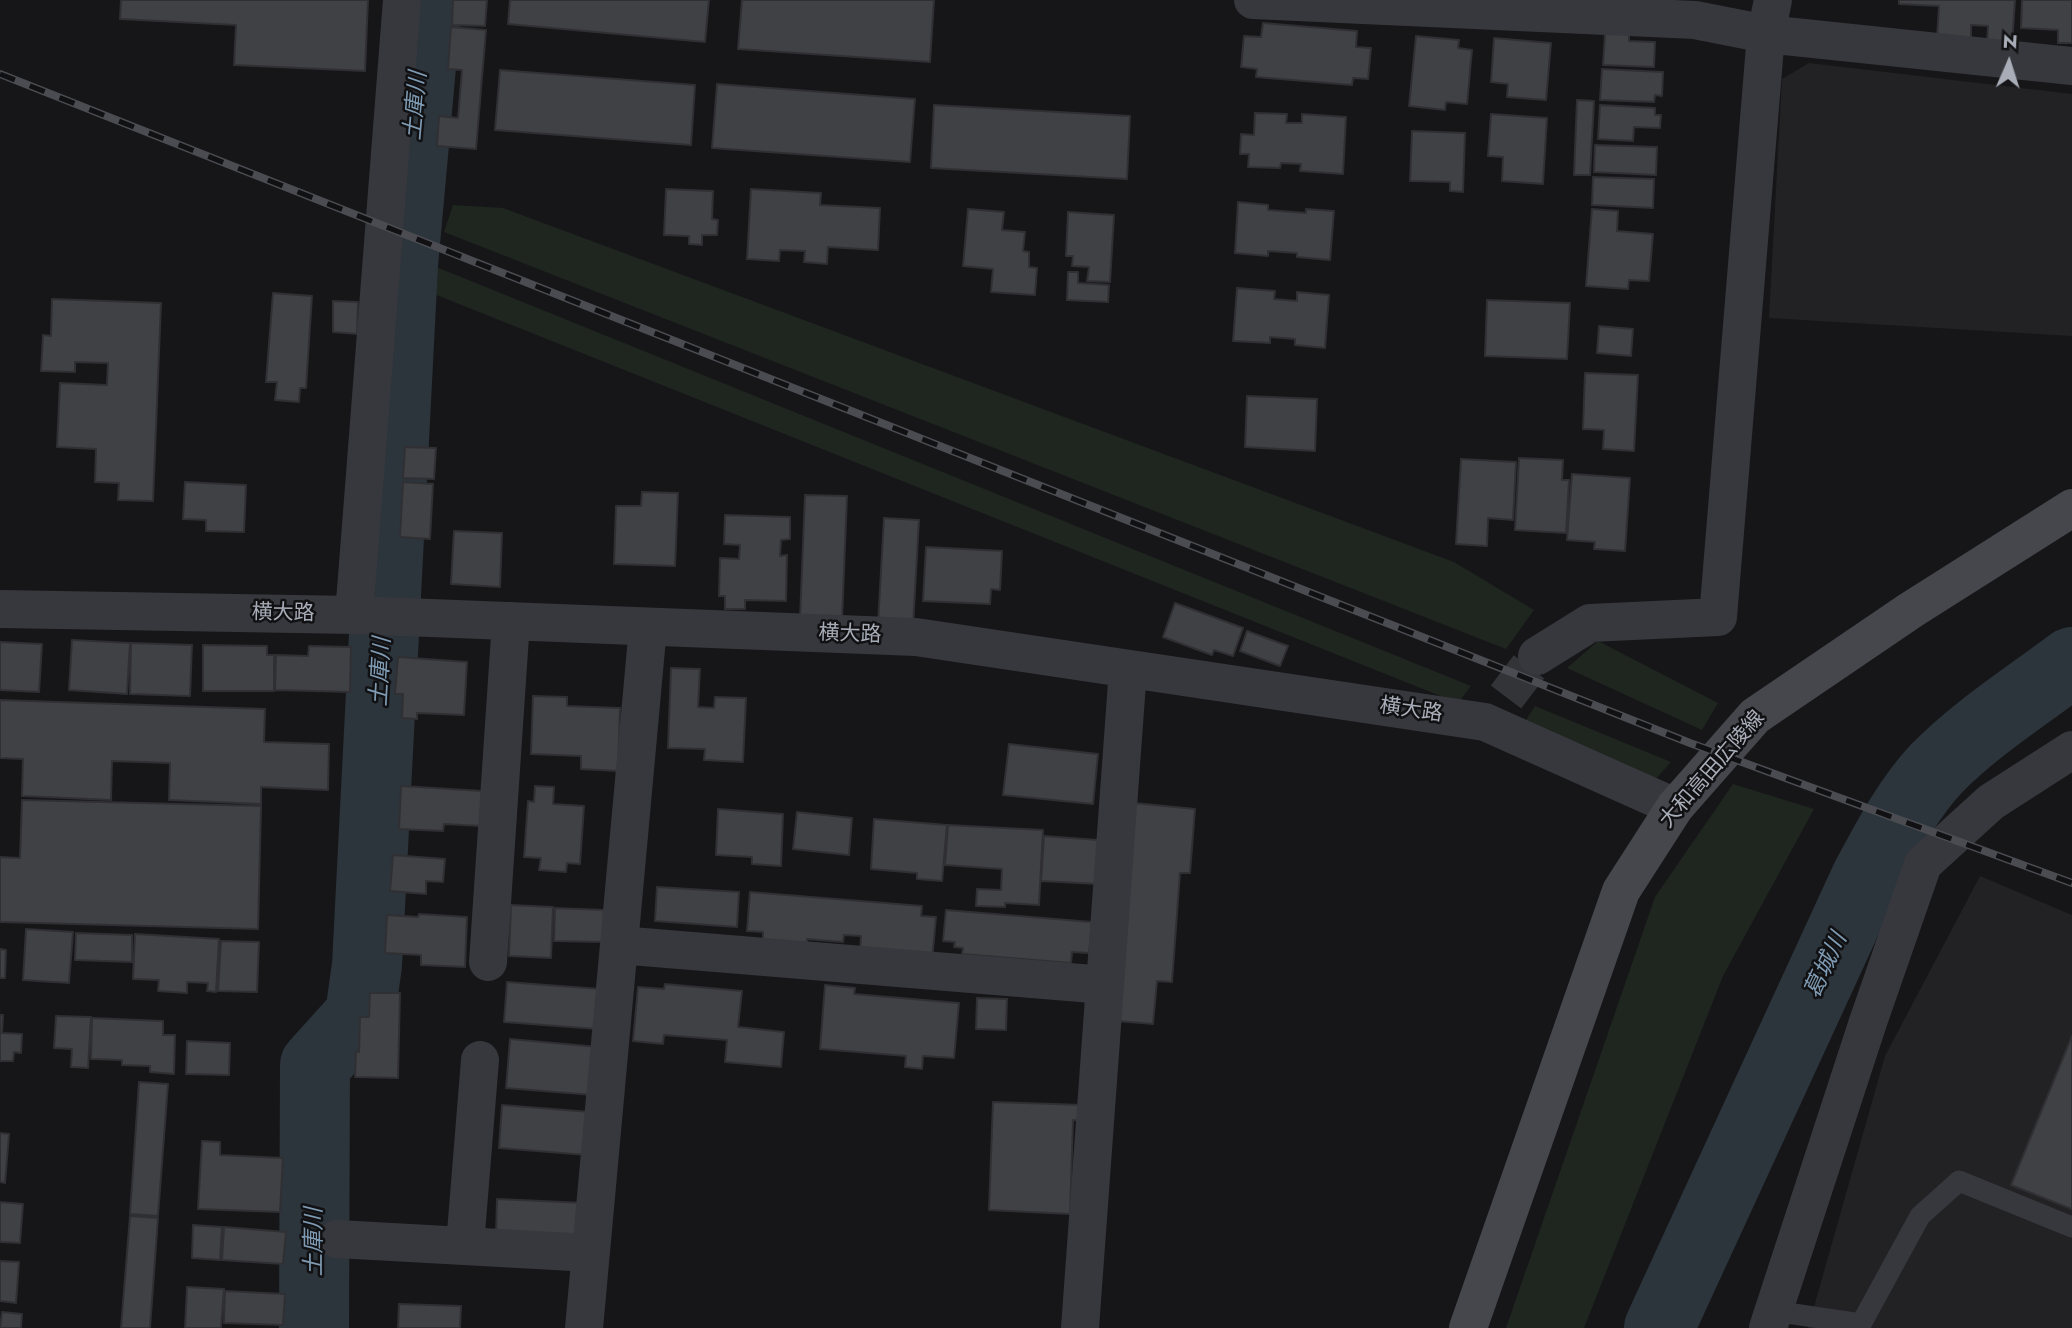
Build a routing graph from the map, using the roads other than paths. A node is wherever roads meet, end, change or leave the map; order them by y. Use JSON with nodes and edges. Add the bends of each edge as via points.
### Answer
{"nodes":[{"id":1,"x":402,"y":0,"type":"edge"},
{"id":2,"x":1253,"y":0,"type":"edge"},
{"id":3,"x":1479,"y":5,"type":"edge"},
{"id":4,"x":1770,"y":17,"type":"edge"},
{"id":5,"x":2072,"y":66,"type":"edge"},
{"id":6,"x":2072,"y":508,"type":"edge"},
{"id":7,"x":0,"y":609,"type":"edge"},
{"id":8,"x":375,"y":616,"type":"junction"},
{"id":9,"x":511,"y":621,"type":"junction"},
{"id":10,"x":648,"y":627,"type":"junction"},
{"id":11,"x":1536,"y":656,"type":"tunnel mouth"},
{"id":12,"x":1128,"y":669,"type":"junction"},
{"id":13,"x":2072,"y":750,"type":"edge"},
{"id":14,"x":1675,"y":807,"type":"junction"},
{"id":15,"x":619,"y":945,"type":"junction"},
{"id":16,"x":488,"y":962,"type":"dead end"},
{"id":17,"x":1105,"y":985,"type":"junction"},
{"id":18,"x":480,"y":1060,"type":"dead end"},
{"id":19,"x":2072,"y":1227,"type":"edge"},
{"id":20,"x":337,"y":1239,"type":"dead end"},
{"id":21,"x":465,"y":1245,"type":"junction"},
{"id":22,"x":591,"y":1253,"type":"junction"},
{"id":23,"x":1771,"y":1320,"type":"edge"},
{"id":24,"x":584,"y":1328,"type":"edge"},
{"id":25,"x":1080,"y":1328,"type":"edge"},
{"id":26,"x":1468,"y":1328,"type":"edge"}],
"edges":[{"from":1,"to":8,"type":"street"},
{"from":2,"to":3,"type":"street"},
{"from":3,"to":4,"type":"street","via":[[1695,20]]},
{"from":4,"to":5,"type":"street"},
{"from":4,"to":11,"type":"street","via":[[1718,617],[1590,624]]},
{"from":6,"to":14,"type":"main road","name":"大和高田広陵線","via":[[1755,716]]},
{"from":7,"to":8,"type":"street","name":"横大路"},
{"from":8,"to":9,"type":"street","name":"横大路"},
{"from":9,"to":10,"type":"street","name":"横大路"},
{"from":9,"to":16,"type":"street"},
{"from":10,"to":12,"type":"street","name":"横大路","via":[[916,637]]},
{"from":10,"to":15,"type":"street"},
{"from":12,"to":14,"type":"street","name":"横大路","via":[[1496,710]]},
{"from":12,"to":17,"type":"street"},
{"from":13,"to":23,"type":"street","via":[[1991,802],[1923,864]]},
{"from":14,"to":26,"type":"main road","name":"大和高田広陵線","via":[[1621,891]]},
{"from":15,"to":17,"type":"street"},
{"from":15,"to":22,"type":"street"},
{"from":17,"to":25,"type":"street"},
{"from":18,"to":21,"type":"street"},
{"from":19,"to":23,"type":"lane","via":[[1959,1181],[1920,1216],[1861,1324]]},
{"from":20,"to":21,"type":"street"},
{"from":21,"to":22,"type":"street"},
{"from":22,"to":24,"type":"street"}]}
